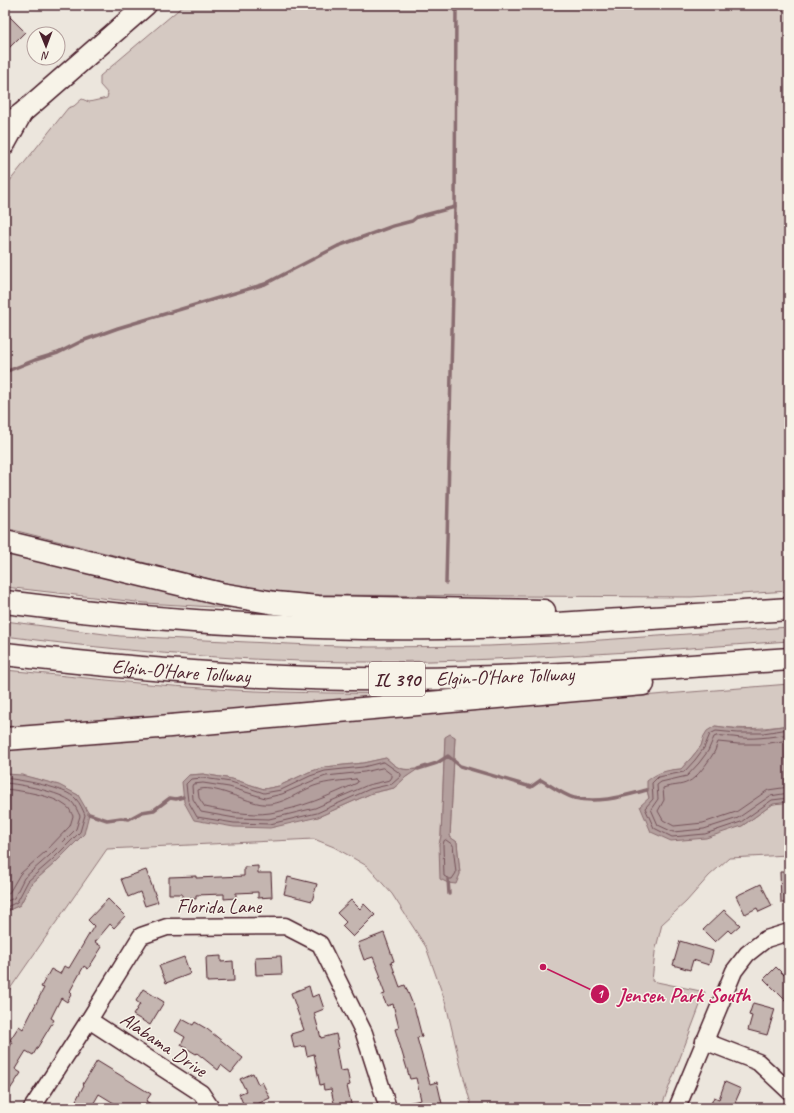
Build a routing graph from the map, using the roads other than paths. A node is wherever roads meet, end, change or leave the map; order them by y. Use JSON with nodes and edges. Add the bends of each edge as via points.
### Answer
{"nodes":[{"id":1,"x":146,"y":5,"type":"edge"},
{"id":2,"x":22,"y":113,"type":"junction"},
{"id":3,"x":5,"y":126,"type":"edge"},
{"id":4,"x":5,"y":144,"type":"edge"},
{"id":5,"x":5,"y":542,"type":"edge"},
{"id":6,"x":5,"y":602,"type":"edge"},
{"id":7,"x":789,"y":609,"type":"edge"},
{"id":8,"x":610,"y":620,"type":"junction"},
{"id":9,"x":5,"y":654,"type":"edge"},
{"id":10,"x":779,"y":660,"type":"edge"},
{"id":11,"x":5,"y":739,"type":"edge"},
{"id":12,"x":789,"y":932,"type":"edge"},
{"id":13,"x":89,"y":1020,"type":"junction"},
{"id":14,"x":704,"y":1041,"type":"junction"},
{"id":15,"x":789,"y":1091,"type":"edge"},
{"id":16,"x":32,"y":1108,"type":"edge"},
{"id":17,"x":211,"y":1108,"type":"edge"},
{"id":18,"x":388,"y":1108,"type":"edge"},
{"id":19,"x":677,"y":1108,"type":"edge"}],
"edges":[{"from":1,"to":2,"type":"main road"},
{"from":2,"to":3,"type":"main road"},
{"from":2,"to":4,"type":"main road"},
{"from":5,"to":8,"type":"highway","via":[[221,594],[275,603],[318,607],[568,611]]},
{"from":6,"to":8,"type":"highway","via":[[141,617],[325,627],[442,628]]},
{"from":7,"to":8,"type":"highway"},
{"from":9,"to":10,"type":"highway","name":"Elgin-O'Hare Tollway","number":"IL 390","via":[[197,673],[411,679],[581,673]]},
{"from":10,"to":11,"type":"highway","via":[[708,678]]},
{"from":12,"to":14,"type":"street","via":[[766,939],[747,954],[734,971]]},
{"from":13,"to":16,"type":"street","name":"Florida Lane"},
{"from":13,"to":17,"type":"street","name":"Alabama Drive","via":[[201,1093]]},
{"from":13,"to":18,"type":"street","name":"Florida Lane","via":[[141,936],[167,927],[285,926],[320,944],[364,1033]]},
{"from":14,"to":15,"type":"street","via":[[758,1062]]},
{"from":14,"to":19,"type":"street"}]}
